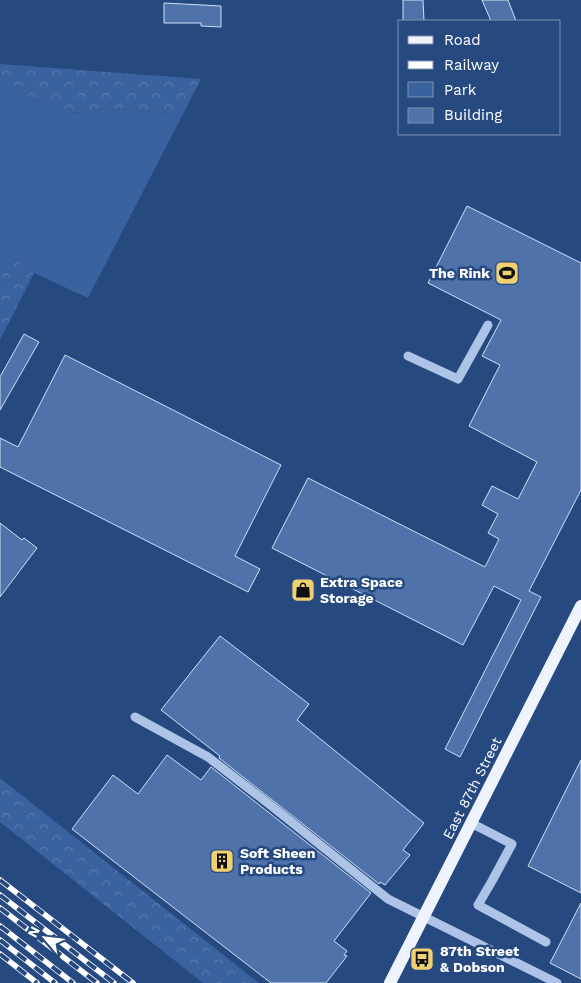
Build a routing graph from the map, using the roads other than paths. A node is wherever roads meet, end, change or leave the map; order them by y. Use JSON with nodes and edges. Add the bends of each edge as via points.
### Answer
{"nodes":[{"id":1,"x":488,"y":325,"type":"dead end"},
{"id":2,"x":408,"y":356,"type":"dead end"},
{"id":3,"x":581,"y":606,"type":"edge"},
{"id":4,"x":135,"y":717,"type":"dead end"},
{"id":5,"x":471,"y":823,"type":"junction"},
{"id":6,"x":424,"y":916,"type":"junction"},
{"id":7,"x":546,"y":942,"type":"dead end"},
{"id":8,"x":390,"y":983,"type":"edge"},
{"id":9,"x":558,"y":983,"type":"edge"}],
"edges":[{"from":1,"to":2,"type":"street","via":[[458,379]]},
{"from":3,"to":5,"type":"main road","name":"East 87th Street"},
{"from":4,"to":6,"type":"street","via":[[208,757],[388,899]]},
{"from":5,"to":6,"type":"main road","name":"East 87th Street"},
{"from":5,"to":7,"type":"street","via":[[512,844],[478,905]]},
{"from":6,"to":8,"type":"main road","name":"East 87th Street"},
{"from":6,"to":9,"type":"street"}]}
